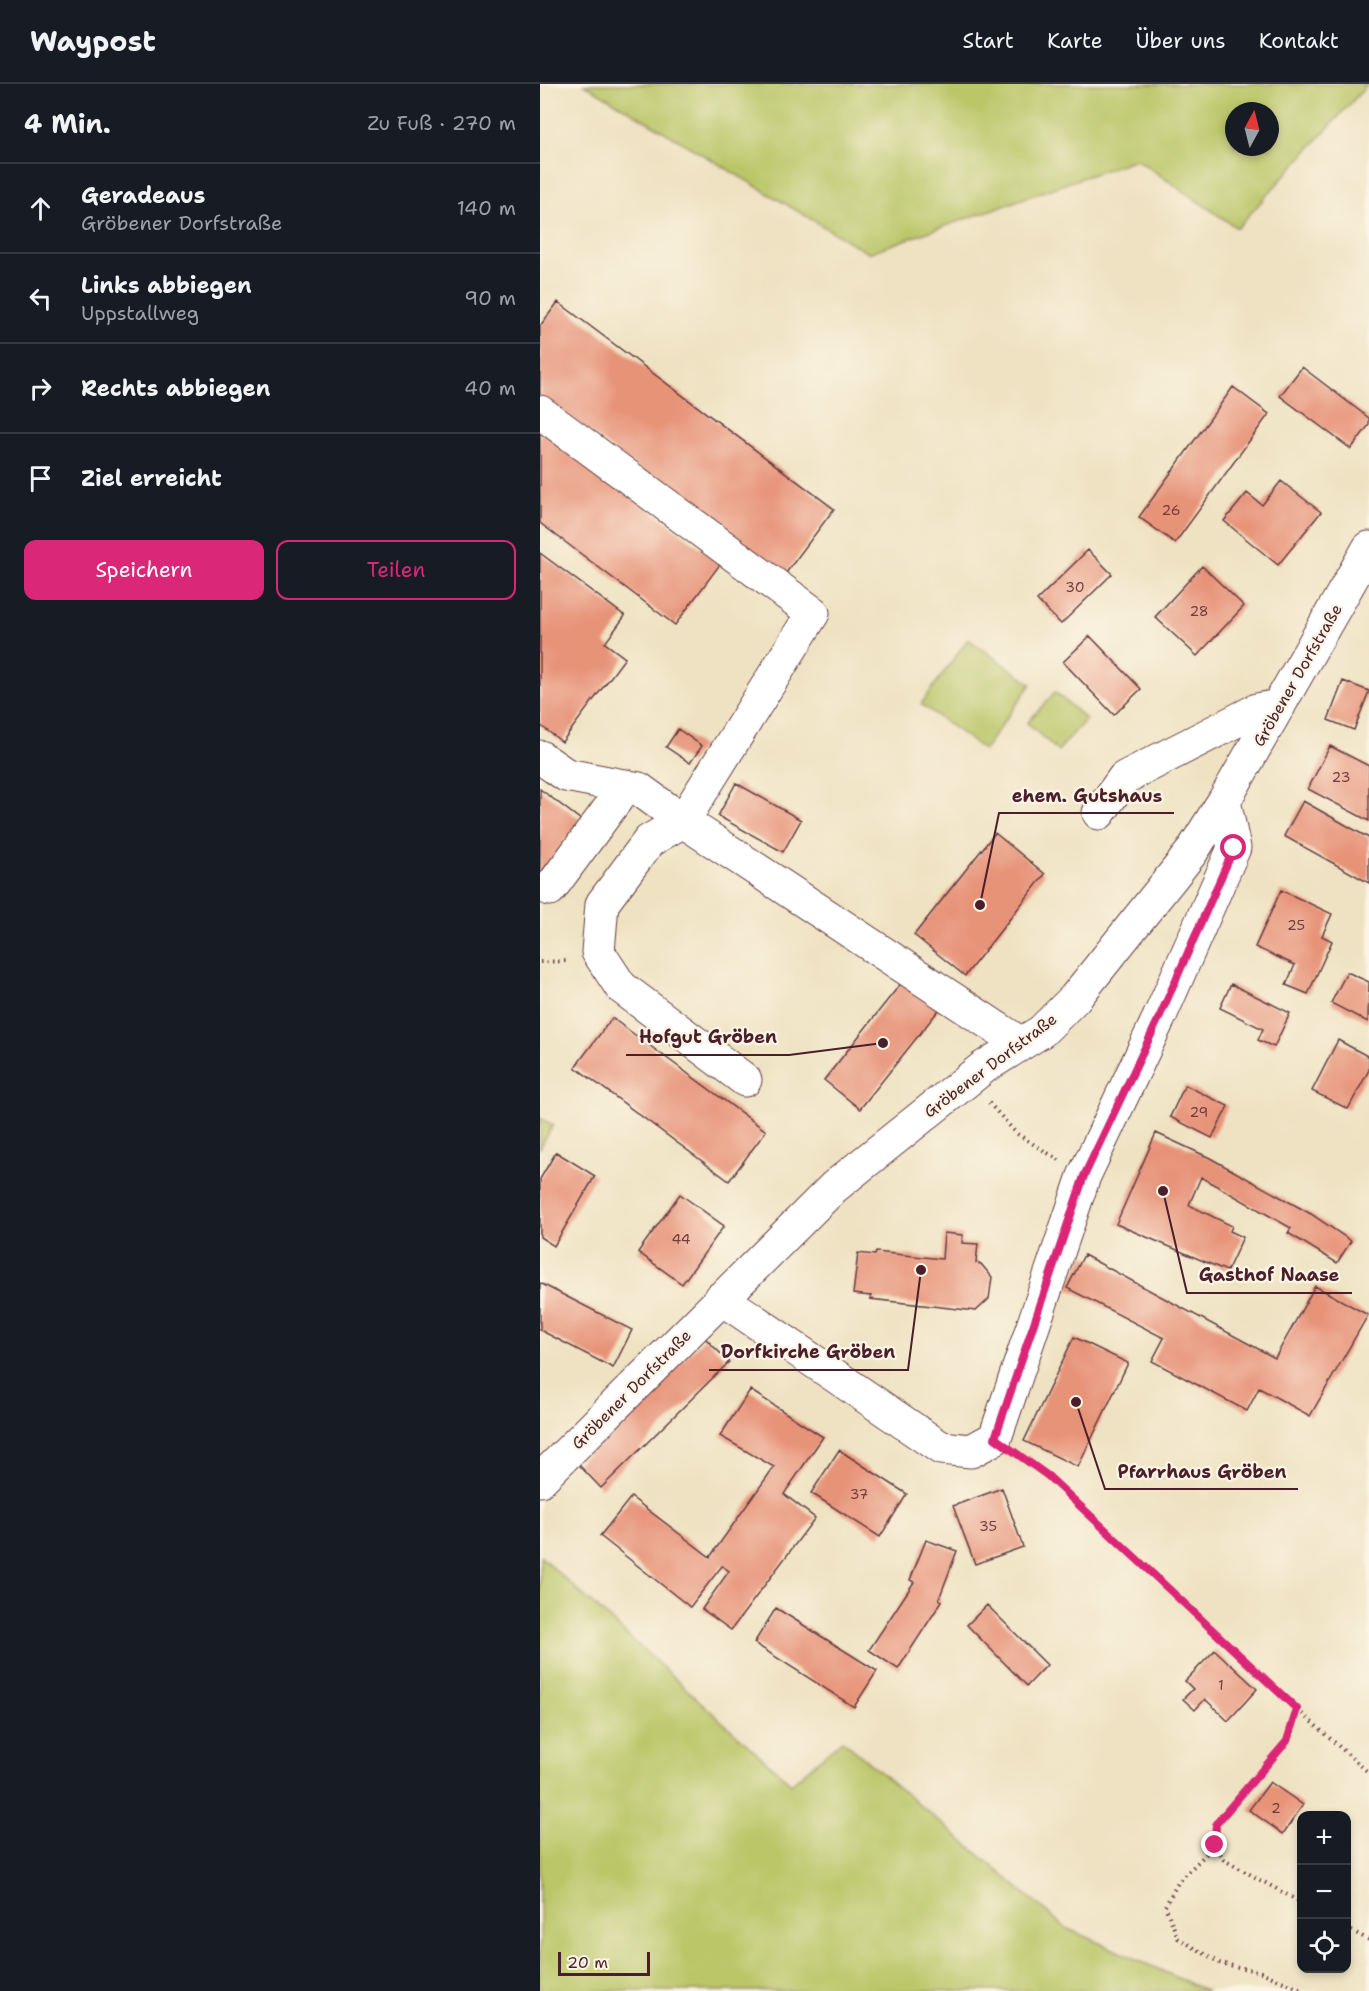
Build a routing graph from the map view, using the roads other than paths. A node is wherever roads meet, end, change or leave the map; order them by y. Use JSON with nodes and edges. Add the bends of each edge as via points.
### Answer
{"nodes":[{"id":1,"x":540,"y":412,"type":"edge"},
{"id":2,"x":1369,"y":548,"type":"edge"},
{"id":3,"x":1279,"y":706,"type":"junction"},
{"id":4,"x":540,"y":757,"type":"edge"},
{"id":5,"x":626,"y":786,"type":"junction"},
{"id":6,"x":1224,"y":801,"type":"junction"},
{"id":7,"x":1099,"y":813,"type":"dead end"},
{"id":8,"x":683,"y":821,"type":"junction"},
{"id":9,"x":550,"y":889,"type":"dead end"},
{"id":10,"x":1021,"y":1044,"type":"junction"},
{"id":11,"x":745,"y":1080,"type":"dead end"},
{"id":12,"x":721,"y":1298,"type":"junction"},
{"id":13,"x":540,"y":1480,"type":"edge"}],
"edges":[{"from":1,"to":8,"type":"street","via":[[813,613]]},
{"from":2,"to":3,"type":"street","name":"Gröbener Dorfstraße"},
{"from":3,"to":6,"type":"street","name":"Gröbener Dorfstraße"},
{"from":3,"to":7,"type":"street","via":[[1257,710],[1124,778]]},
{"from":4,"to":5,"type":"street","via":[[566,775]]},
{"from":5,"to":8,"type":"street","via":[[639,789]]},
{"from":5,"to":9,"type":"street"},
{"from":6,"to":10,"type":"street","name":"Gröbener Dorfstraße","via":[[1191,853],[1075,998],[1042,1031]]},
{"from":6,"to":12,"type":"street","via":[[1234,848],[1084,1176],[995,1438],[971,1451],[941,1448]]},
{"from":8,"to":10,"type":"street"},
{"from":8,"to":11,"type":"street","via":[[649,841],[602,904],[598,952],[621,987]]},
{"from":10,"to":12,"type":"street","name":"Gröbener Dorfstraße","via":[[984,1067],[834,1186]]},
{"from":12,"to":13,"type":"street","name":"Gröbener Dorfstraße"}]}
